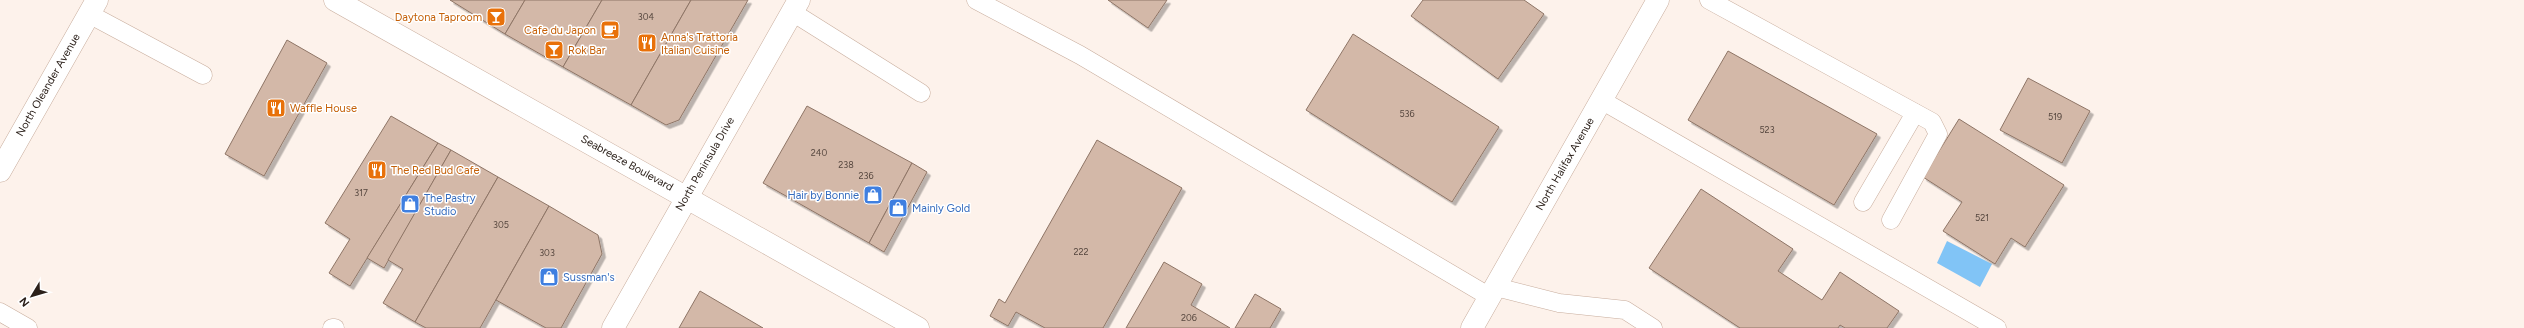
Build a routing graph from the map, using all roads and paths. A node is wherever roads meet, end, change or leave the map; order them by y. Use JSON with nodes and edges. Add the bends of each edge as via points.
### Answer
{"nodes":[{"id":1,"x":335,"y":0,"type":"edge"},
{"id":2,"x":976,"y":0,"type":"edge"},
{"id":3,"x":1658,"y":0,"type":"edge"},
{"id":4,"x":1709,"y":0,"type":"edge"},
{"id":5,"x":796,"y":6,"type":"edge"},
{"id":6,"x":93,"y":7,"type":"edge"},
{"id":7,"x":203,"y":75,"type":"dead end"},
{"id":8,"x":921,"y":93,"type":"dead end"},
{"id":9,"x":1601,"y":100,"type":"junction"},
{"id":10,"x":1915,"y":113,"type":"junction"},
{"id":11,"x":0,"y":171,"type":"edge"},
{"id":12,"x":686,"y":197,"type":"junction"},
{"id":13,"x":1864,"y":202,"type":"dead end"},
{"id":14,"x":1891,"y":220,"type":"dead end"},
{"id":15,"x":1493,"y":292,"type":"junction"},
{"id":16,"x":0,"y":312,"type":"edge"},
{"id":17,"x":28,"y":328,"type":"edge"},
{"id":18,"x":613,"y":328,"type":"edge"},
{"id":19,"x":918,"y":328,"type":"edge"},
{"id":20,"x":1472,"y":328,"type":"edge"},
{"id":21,"x":1653,"y":328,"type":"edge"},
{"id":22,"x":1997,"y":328,"type":"edge"}],
"edges":[{"from":1,"to":12,"type":"street","name":"Seabreeze Boulevard"},
{"from":2,"to":15,"type":"lane","via":[[1080,55]]},
{"from":3,"to":9,"type":"street","name":"North Halifax Avenue"},
{"from":4,"to":10,"type":"lane"},
{"from":5,"to":8,"type":"lane"},
{"from":5,"to":12,"type":"street","name":"North Peninsula Drive"},
{"from":6,"to":7,"type":"lane"},
{"from":6,"to":11,"type":"street","name":"North Oleander Avenue"},
{"from":9,"to":15,"type":"street","name":"North Halifax Avenue"},
{"from":9,"to":22,"type":"lane"},
{"from":10,"to":13,"type":"lane"},
{"from":10,"to":14,"type":"lane","via":[[1932,122],[1938,134]]},
{"from":12,"to":18,"type":"street","name":"North Peninsula Drive"},
{"from":12,"to":19,"type":"street","name":"Seabreeze Boulevard"},
{"from":15,"to":20,"type":"street","name":"North Halifax Avenue"},
{"from":15,"to":21,"type":"lane","via":[[1625,310]]},
{"from":16,"to":17,"type":"lane"}]}
